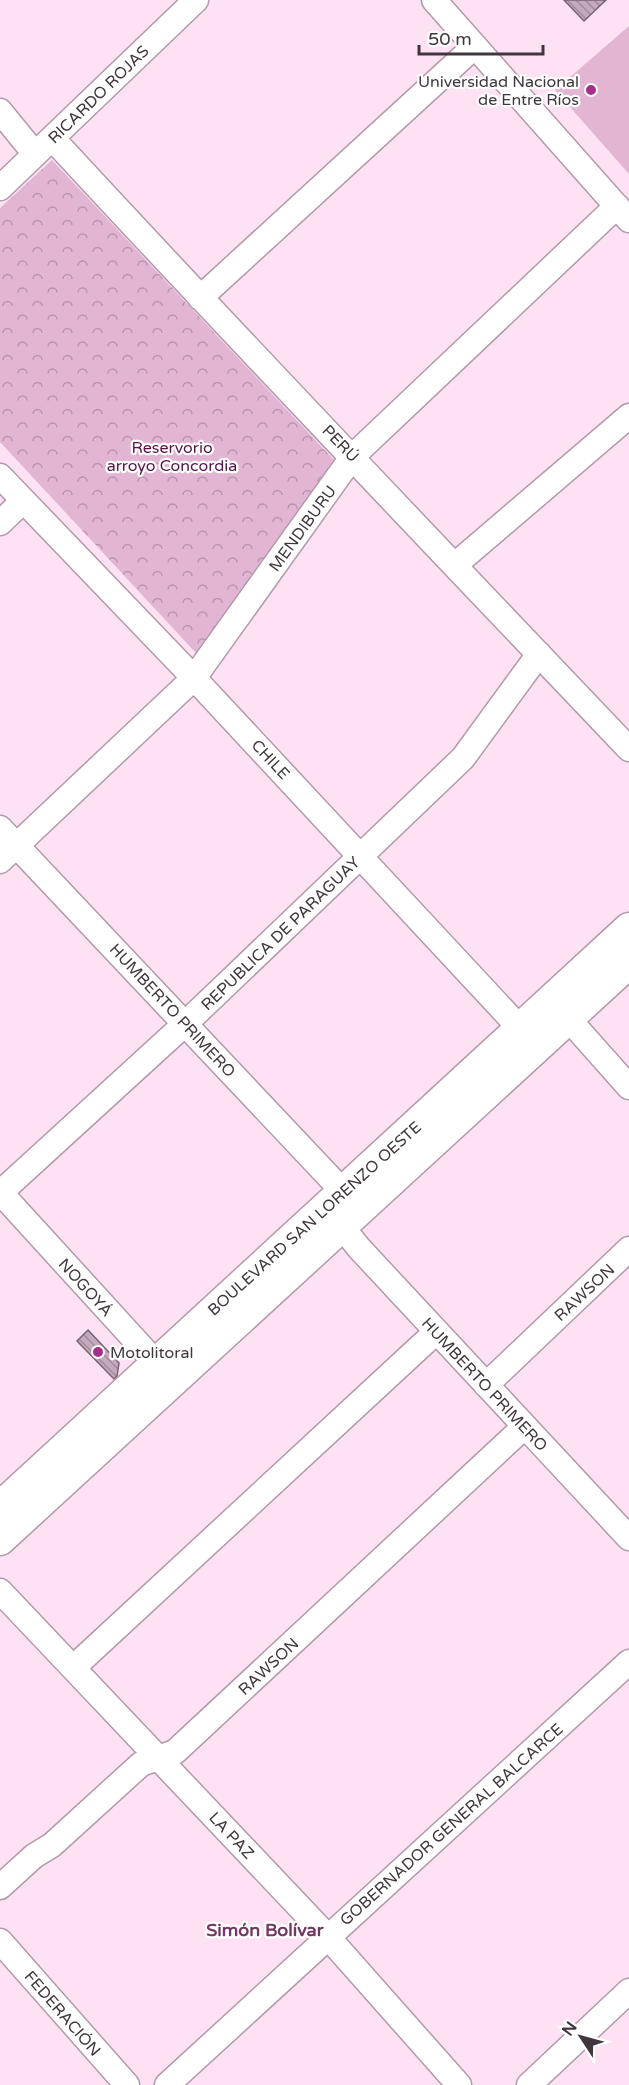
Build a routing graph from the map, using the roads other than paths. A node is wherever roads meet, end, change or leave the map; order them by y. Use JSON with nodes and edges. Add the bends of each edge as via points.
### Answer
{"nodes":[{"id":1,"x":196,"y":0,"type":"edge"},
{"id":2,"x":434,"y":0,"type":"edge"},
{"id":3,"x":475,"y":46,"type":"junction"},
{"id":4,"x":0,"y":111,"type":"edge"},
{"id":5,"x":44,"y":146,"type":"junction"},
{"id":6,"x":0,"y":188,"type":"edge"},
{"id":7,"x":623,"y":213,"type":"edge"},
{"id":8,"x":200,"y":298,"type":"junction"},
{"id":9,"x":629,"y":416,"type":"edge"},
{"id":10,"x":353,"y":456,"type":"junction"},
{"id":11,"x":0,"y":476,"type":"edge"},
{"id":12,"x":23,"y":501,"type":"junction"},
{"id":13,"x":0,"y":523,"type":"edge"},
{"id":14,"x":456,"y":564,"type":"junction"},
{"id":15,"x":539,"y":654,"type":"junction"},
{"id":16,"x":194,"y":678,"type":"junction"},
{"id":17,"x":629,"y":749,"type":"edge"},
{"id":18,"x":0,"y":828,"type":"edge"},
{"id":19,"x":8,"y":854,"type":"edge"},
{"id":20,"x":362,"y":855,"type":"junction"},
{"id":21,"x":629,"y":928,"type":"edge"},
{"id":22,"x":629,"y":963,"type":"edge"},
{"id":23,"x":560,"y":1010,"type":"junction"},
{"id":24,"x":186,"y":1023,"type":"junction"},
{"id":25,"x":529,"y":1038,"type":"junction"},
{"id":26,"x":629,"y":1087,"type":"edge"},
{"id":27,"x":0,"y":1193,"type":"edge"},
{"id":28,"x":339,"y":1196,"type":"junction"},
{"id":29,"x":343,"y":1228,"type":"junction"},
{"id":30,"x":629,"y":1249,"type":"edge"},
{"id":31,"x":436,"y":1332,"type":"junction"},
{"id":32,"x":164,"y":1372,"type":"junction"},
{"id":33,"x":486,"y":1385,"type":"junction"},
{"id":34,"x":524,"y":1427,"type":"junction"},
{"id":35,"x":0,"y":1507,"type":"edge"},
{"id":36,"x":629,"y":1538,"type":"edge"},
{"id":37,"x":0,"y":1540,"type":"edge"},
{"id":38,"x":0,"y":1591,"type":"edge"},
{"id":39,"x":629,"y":1662,"type":"edge"},
{"id":40,"x":74,"y":1667,"type":"junction"},
{"id":41,"x":160,"y":1758,"type":"junction"},
{"id":42,"x":0,"y":1887,"type":"edge"},
{"id":43,"x":327,"y":1936,"type":"junction"},
{"id":44,"x":0,"y":1941,"type":"edge"},
{"id":45,"x":629,"y":1991,"type":"edge"},
{"id":46,"x":127,"y":2085,"type":"edge"},
{"id":47,"x":167,"y":2085,"type":"edge"},
{"id":48,"x":459,"y":2085,"type":"edge"},
{"id":49,"x":529,"y":2085,"type":"edge"}],
"edges":[{"from":1,"to":5,"type":"street","name":"RICARDO ROJAS"},
{"from":2,"to":3,"type":"street"},
{"from":3,"to":7,"type":"street"},
{"from":3,"to":8,"type":"street"},
{"from":4,"to":5,"type":"street","name":"PERÚ"},
{"from":5,"to":6,"type":"street","name":"RICARDO ROJAS"},
{"from":5,"to":8,"type":"street","name":"PERÚ"},
{"from":7,"to":10,"type":"street","name":"MENDIBURU"},
{"from":8,"to":10,"type":"street","name":"PERÚ"},
{"from":9,"to":14,"type":"street"},
{"from":10,"to":14,"type":"street","name":"PERÚ"},
{"from":10,"to":16,"type":"street","name":"MENDIBURU"},
{"from":11,"to":12,"type":"street","name":"CHILE"},
{"from":12,"to":13,"type":"street"},
{"from":12,"to":16,"type":"street","name":"CHILE"},
{"from":14,"to":15,"type":"street","name":"PERÚ"},
{"from":15,"to":17,"type":"street","name":"PERÚ"},
{"from":15,"to":20,"type":"street","name":"REPUBLICA DE PARAGUAY","via":[[463,758]]},
{"from":16,"to":19,"type":"street","name":"MENDIBURU"},
{"from":16,"to":20,"type":"street","name":"CHILE"},
{"from":18,"to":19,"type":"street","name":"HUMBERTO PRIMERO"},
{"from":19,"to":24,"type":"street","name":"HUMBERTO PRIMERO"},
{"from":20,"to":24,"type":"street","name":"REPUBLICA DE PARAGUAY"},
{"from":20,"to":25,"type":"street","name":"CHILE"},
{"from":21,"to":23,"type":"main road","name":"BOULEVARD SAN LORENZO OESTE"},
{"from":22,"to":23,"type":"main road","name":"BOULEVARD SAN LORENZO OESTE"},
{"from":23,"to":25,"type":"main road","name":"BOULEVARD SAN LORENZO OESTE"},
{"from":23,"to":26,"type":"street"},
{"from":24,"to":27,"type":"street","name":"REPUBLICA DE PARAGUAY"},
{"from":24,"to":28,"type":"street","name":"HUMBERTO PRIMERO","via":[[335,1183]]},
{"from":25,"to":28,"type":"main road","name":"BOULEVARD SAN LORENZO OESTE"},
{"from":25,"to":29,"type":"main road","name":"BOULEVARD SAN LORENZO OESTE"},
{"from":27,"to":32,"type":"street","name":"NOGOYÁ"},
{"from":28,"to":29,"type":"street"},
{"from":28,"to":32,"type":"main road","name":"BOULEVARD SAN LORENZO OESTE"},
{"from":29,"to":31,"type":"street","name":"HUMBERTO PRIMERO"},
{"from":29,"to":32,"type":"main road","name":"BOULEVARD SAN LORENZO OESTE"},
{"from":30,"to":33,"type":"street","name":"RAWSON"},
{"from":31,"to":33,"type":"street","name":"HUMBERTO PRIMERO"},
{"from":31,"to":40,"type":"street"},
{"from":32,"to":35,"type":"main road","name":"BOULEVARD SAN LORENZO OESTE"},
{"from":32,"to":37,"type":"main road","name":"BOULEVARD SAN LORENZO OESTE"},
{"from":33,"to":34,"type":"street","name":"HUMBERTO PRIMERO"},
{"from":34,"to":36,"type":"street","name":"HUMBERTO PRIMERO"},
{"from":34,"to":41,"type":"street","name":"RAWSON","via":[[176,1752]]},
{"from":38,"to":40,"type":"street","name":"LA PAZ"},
{"from":39,"to":43,"type":"street","name":"GOBERNADOR GENERAL BALCARCE"},
{"from":40,"to":41,"type":"street","name":"LA PAZ"},
{"from":41,"to":42,"type":"street","name":"RAWSON","via":[[141,1764]]},
{"from":41,"to":43,"type":"street","name":"LA PAZ"},
{"from":43,"to":47,"type":"street","name":"GOBERNADOR GENERAL BALCARCE"},
{"from":43,"to":48,"type":"street","name":"LA PAZ"},
{"from":44,"to":46,"type":"street","name":"FEDERACIÓN"},
{"from":45,"to":49,"type":"street"}]}
